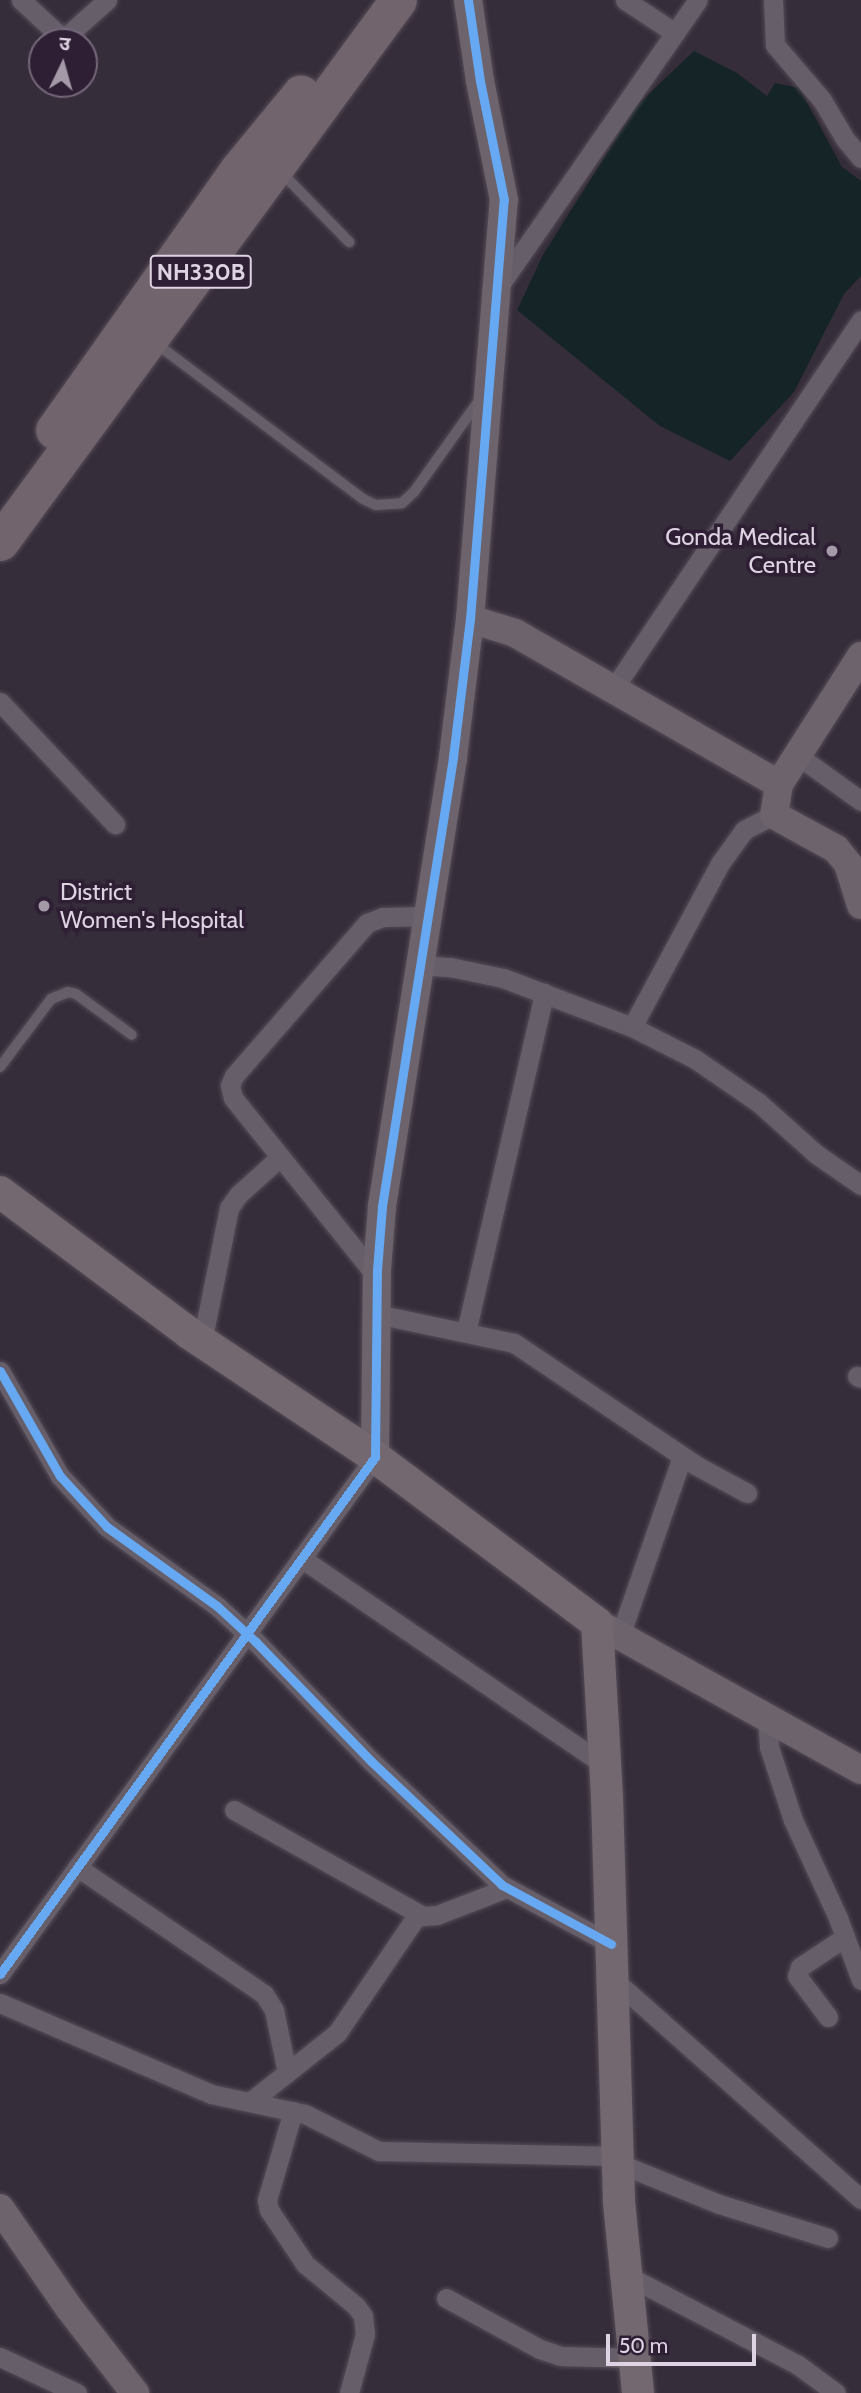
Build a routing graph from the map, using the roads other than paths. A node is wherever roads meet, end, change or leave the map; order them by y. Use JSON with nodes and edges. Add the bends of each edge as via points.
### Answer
{"nodes":[{"id":1,"x":21,"y":0,"type":"edge"},
{"id":2,"x":107,"y":0,"type":"edge"},
{"id":3,"x":374,"y":0,"type":"edge"},
{"id":4,"x":398,"y":0,"type":"edge"},
{"id":5,"x":468,"y":0,"type":"edge"},
{"id":6,"x":625,"y":0,"type":"edge"},
{"id":7,"x":698,"y":0,"type":"edge"},
{"id":8,"x":773,"y":0,"type":"edge"},
{"id":9,"x":675,"y":33,"type":"junction"},
{"id":10,"x":861,"y":158,"type":"edge"},
{"id":11,"x":276,"y":167,"type":"junction"},
{"id":12,"x":349,"y":242,"type":"dead end"},
{"id":13,"x":498,"y":287,"type":"junction"},
{"id":14,"x":861,"y":320,"type":"edge"},
{"id":15,"x":151,"y":340,"type":"junction"},
{"id":16,"x":491,"y":383,"type":"junction"},
{"id":17,"x":0,"y":504,"type":"edge"},
{"id":18,"x":0,"y":542,"type":"edge"},
{"id":19,"x":470,"y":619,"type":"junction"},
{"id":20,"x":861,"y":656,"type":"edge"},
{"id":21,"x":614,"y":688,"type":"junction"},
{"id":22,"x":0,"y":702,"type":"edge"},
{"id":23,"x":797,"y":755,"type":"junction"},
{"id":24,"x":779,"y":784,"type":"junction"},
{"id":25,"x":861,"y":801,"type":"edge"},
{"id":26,"x":774,"y":815,"type":"junction"},
{"id":27,"x":115,"y":824,"type":"dead end"},
{"id":28,"x":861,"y":905,"type":"edge"},
{"id":29,"x":427,"y":916,"type":"junction"},
{"id":30,"x":419,"y":965,"type":"junction"},
{"id":31,"x":544,"y":993,"type":"junction"},
{"id":32,"x":632,"y":1027,"type":"junction"},
{"id":33,"x":132,"y":1035,"type":"dead end"},
{"id":34,"x":0,"y":1067,"type":"edge"},
{"id":35,"x":280,"y":1157,"type":"junction"},
{"id":36,"x":861,"y":1185,"type":"edge"},
{"id":37,"x":0,"y":1192,"type":"edge"},
{"id":38,"x":377,"y":1278,"type":"junction"},
{"id":39,"x":376,"y":1314,"type":"junction"},
{"id":40,"x":466,"y":1332,"type":"junction"},
{"id":41,"x":202,"y":1342,"type":"junction"},
{"id":42,"x":0,"y":1371,"type":"edge"},
{"id":43,"x":21,"y":1410,"type":"junction"},
{"id":44,"x":0,"y":1412,"type":"edge"},
{"id":45,"x":375,"y":1457,"type":"junction"},
{"id":46,"x":682,"y":1457,"type":"junction"},
{"id":47,"x":747,"y":1493,"type":"dead end"},
{"id":48,"x":301,"y":1558,"type":"junction"},
{"id":49,"x":609,"y":1630,"type":"junction"},
{"id":50,"x":246,"y":1633,"type":"junction"},
{"id":51,"x":767,"y":1718,"type":"junction"},
{"id":52,"x":605,"y":1765,"type":"junction"},
{"id":53,"x":861,"y":1770,"type":"edge"},
{"id":54,"x":234,"y":1810,"type":"dead end"},
{"id":55,"x":77,"y":1867,"type":"junction"},
{"id":56,"x":507,"y":1888,"type":"junction"},
{"id":57,"x":418,"y":1914,"type":"junction"},
{"id":58,"x":845,"y":1937,"type":"junction"},
{"id":59,"x":611,"y":1944,"type":"junction"},
{"id":60,"x":0,"y":1974,"type":"edge"},
{"id":61,"x":612,"y":1978,"type":"junction"},
{"id":62,"x":861,"y":1980,"type":"edge"},
{"id":63,"x":0,"y":2003,"type":"edge"},
{"id":64,"x":828,"y":2017,"type":"dead end"},
{"id":65,"x":287,"y":2073,"type":"junction"},
{"id":66,"x":250,"y":2102,"type":"junction"},
{"id":67,"x":293,"y":2111,"type":"junction"},
{"id":68,"x":618,"y":2159,"type":"junction"},
{"id":69,"x":861,"y":2199,"type":"edge"},
{"id":70,"x":0,"y":2208,"type":"edge"},
{"id":71,"x":828,"y":2238,"type":"dead end"},
{"id":72,"x":626,"y":2275,"type":"junction"},
{"id":73,"x":446,"y":2298,"type":"dead end"},
{"id":74,"x":0,"y":2357,"type":"edge"},
{"id":75,"x":633,"y":2358,"type":"junction"},
{"id":76,"x":77,"y":2393,"type":"edge"},
{"id":77,"x":135,"y":2393,"type":"edge"},
{"id":78,"x":349,"y":2393,"type":"edge"},
{"id":79,"x":638,"y":2393,"type":"edge"},
{"id":80,"x":836,"y":2393,"type":"edge"}],
"edges":[{"from":1,"to":2,"type":"street","via":[[61,36]]},
{"from":3,"to":17,"type":"highway","number":"NH330B","via":[[239,170]]},
{"from":4,"to":11,"type":"highway","number":"NH330B"},
{"from":5,"to":13,"type":"street","via":[[504,200]]},
{"from":6,"to":9,"type":"street"},
{"from":7,"to":9,"type":"street"},
{"from":8,"to":10,"type":"street","via":[[775,45],[822,100]]},
{"from":9,"to":13,"type":"street"},
{"from":11,"to":12,"type":"lane"},
{"from":11,"to":15,"type":"highway","number":"NH330B"},
{"from":13,"to":16,"type":"street"},
{"from":14,"to":21,"type":"street"},
{"from":15,"to":16,"type":"lane","via":[[363,499],[389,507],[414,492]]},
{"from":15,"to":18,"type":"highway","number":"NH330B"},
{"from":16,"to":19,"type":"street"},
{"from":19,"to":21,"type":"street","via":[[515,632]]},
{"from":19,"to":29,"type":"street"},
{"from":20,"to":23,"type":"street"},
{"from":21,"to":24,"type":"street"},
{"from":22,"to":27,"type":"street"},
{"from":23,"to":24,"type":"street"},
{"from":23,"to":25,"type":"street"},
{"from":24,"to":26,"type":"street"},
{"from":26,"to":28,"type":"street","via":[[836,849],[848,864]]},
{"from":26,"to":32,"type":"street","via":[[744,830],[721,862]]},
{"from":29,"to":30,"type":"street"},
{"from":29,"to":35,"type":"street","via":[[367,923],[234,1076],[230,1085],[233,1098]]},
{"from":30,"to":31,"type":"street","via":[[503,978]]},
{"from":30,"to":38,"type":"street","via":[[382,1206]]},
{"from":31,"to":32,"type":"street"},
{"from":31,"to":40,"type":"street"},
{"from":32,"to":36,"type":"street","via":[[695,1059],[759,1103],[816,1154]]},
{"from":33,"to":34,"type":"lane","via":[[68,992],[51,999]]},
{"from":35,"to":38,"type":"street"},
{"from":35,"to":41,"type":"street","via":[[229,1209]]},
{"from":37,"to":41,"type":"main road"},
{"from":38,"to":39,"type":"street"},
{"from":39,"to":40,"type":"street"},
{"from":39,"to":45,"type":"street"},
{"from":40,"to":46,"type":"street","via":[[514,1343]]},
{"from":41,"to":45,"type":"main road"},
{"from":42,"to":43,"type":"street"},
{"from":43,"to":44,"type":"street"},
{"from":43,"to":50,"type":"street","via":[[60,1476],[107,1527],[217,1606]]},
{"from":45,"to":48,"type":"street"},
{"from":45,"to":49,"type":"main road"},
{"from":46,"to":47,"type":"street"},
{"from":46,"to":49,"type":"street"},
{"from":48,"to":50,"type":"street"},
{"from":48,"to":52,"type":"street"},
{"from":49,"to":51,"type":"street"},
{"from":49,"to":52,"type":"main road"},
{"from":50,"to":55,"type":"street"},
{"from":50,"to":56,"type":"street","via":[[370,1761]]},
{"from":51,"to":53,"type":"street"},
{"from":51,"to":58,"type":"street","via":[[769,1747],[793,1820]]},
{"from":52,"to":59,"type":"main road"},
{"from":54,"to":57,"type":"street"},
{"from":55,"to":60,"type":"street"},
{"from":55,"to":65,"type":"street","via":[[264,1994],[274,2010]]},
{"from":56,"to":57,"type":"street","via":[[437,1915]]},
{"from":56,"to":59,"type":"street"},
{"from":57,"to":65,"type":"street","via":[[337,2033]]},
{"from":58,"to":62,"type":"street"},
{"from":58,"to":64,"type":"street","via":[[800,1967],[797,1976]]},
{"from":59,"to":61,"type":"main road"},
{"from":61,"to":68,"type":"main road"},
{"from":61,"to":69,"type":"street"},
{"from":63,"to":66,"type":"street","via":[[211,2094]]},
{"from":65,"to":66,"type":"street"},
{"from":66,"to":67,"type":"street"},
{"from":67,"to":68,"type":"street","via":[[321,2120],[379,2151]]},
{"from":67,"to":78,"type":"street","via":[[267,2200],[305,2264],[363,2316],[365,2334]]},
{"from":68,"to":71,"type":"street","via":[[709,2200]]},
{"from":68,"to":72,"type":"main road"},
{"from":70,"to":77,"type":"street"},
{"from":72,"to":75,"type":"main road"},
{"from":72,"to":80,"type":"street","via":[[798,2365]]},
{"from":73,"to":75,"type":"street","via":[[560,2356]]},
{"from":74,"to":76,"type":"street"},
{"from":75,"to":79,"type":"main road"}]}
